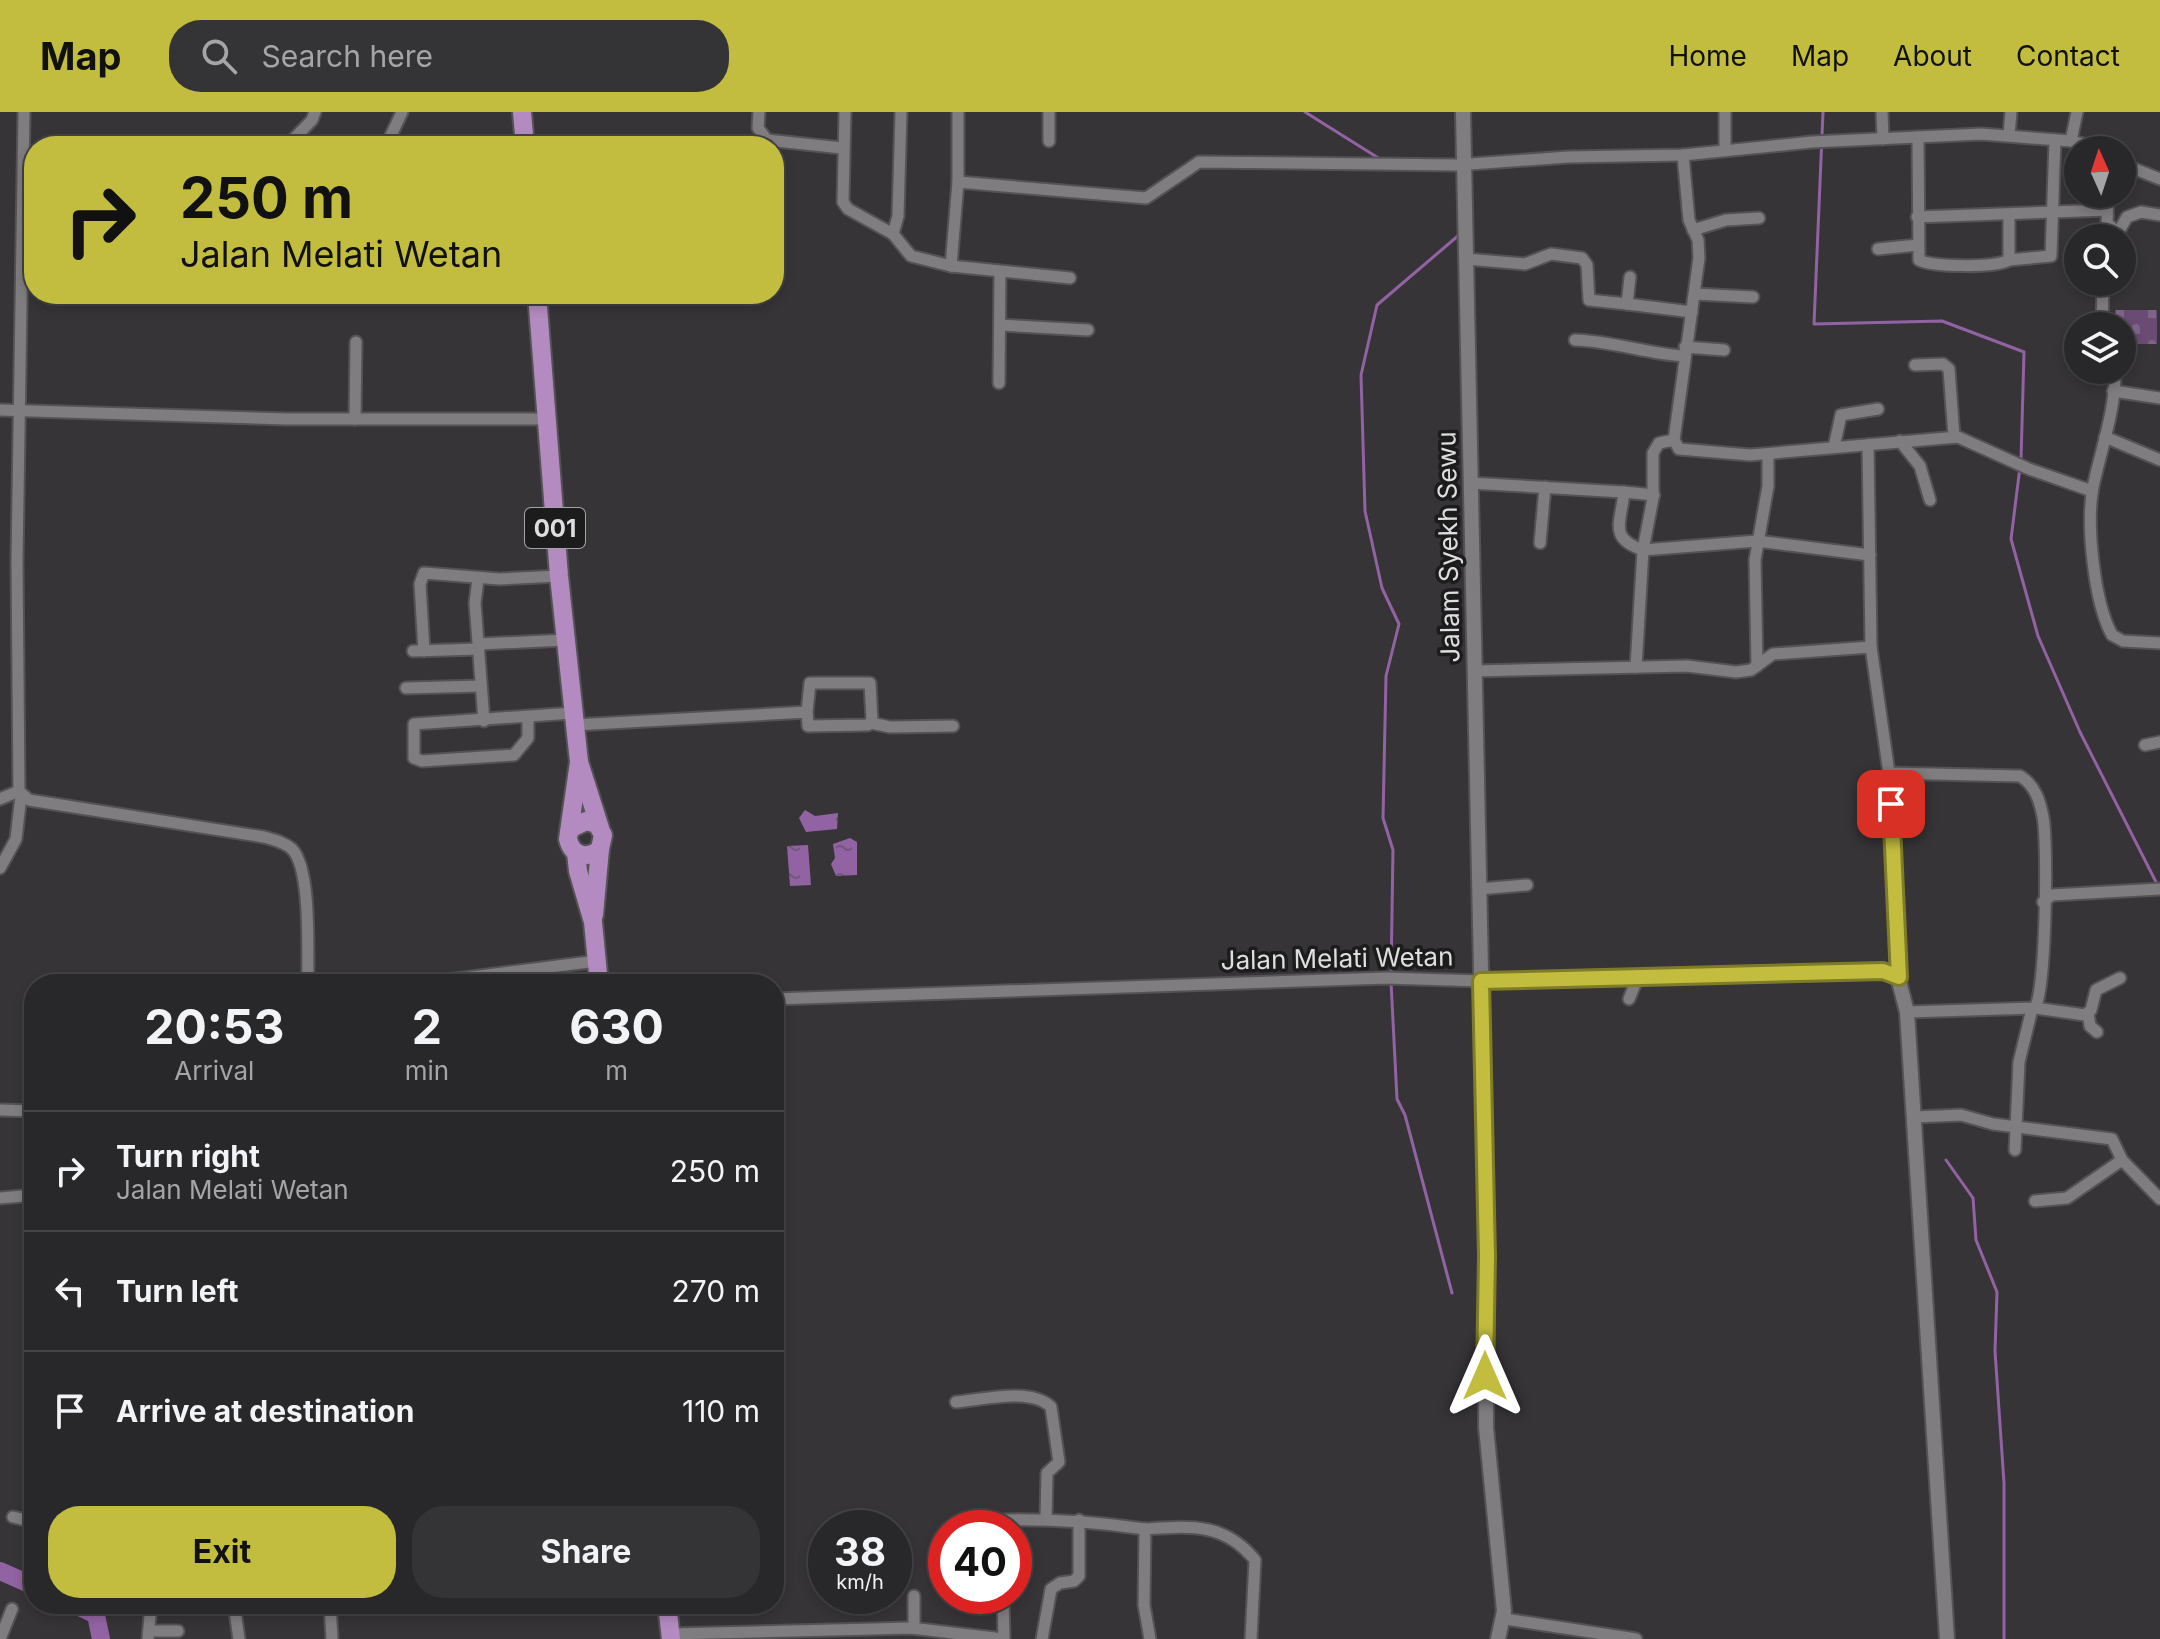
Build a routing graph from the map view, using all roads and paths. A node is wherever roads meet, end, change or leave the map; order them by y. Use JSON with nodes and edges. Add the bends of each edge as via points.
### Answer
{"nodes":[{"id":1,"x":24,"y":112,"type":"edge"},
{"id":2,"x":315,"y":112,"type":"edge"},
{"id":3,"x":522,"y":112,"type":"edge"},
{"id":4,"x":759,"y":112,"type":"edge"},
{"id":5,"x":845,"y":112,"type":"edge"},
{"id":6,"x":901,"y":112,"type":"edge"},
{"id":7,"x":958,"y":112,"type":"edge"},
{"id":8,"x":1049,"y":112,"type":"edge"},
{"id":9,"x":1463,"y":112,"type":"edge"},
{"id":10,"x":1725,"y":112,"type":"edge"},
{"id":11,"x":1882,"y":112,"type":"edge"},
{"id":12,"x":2011,"y":112,"type":"edge"},
{"id":13,"x":2077,"y":112,"type":"edge"},
{"id":14,"x":402,"y":115,"type":"edge"},
{"id":15,"x":2009,"y":135,"type":"junction"},
{"id":16,"x":297,"y":136,"type":"edge"},
{"id":17,"x":391,"y":136,"type":"edge"},
{"id":18,"x":524,"y":136,"type":"edge"},
{"id":19,"x":764,"y":136,"type":"edge"},
{"id":20,"x":2072,"y":136,"type":"edge"},
{"id":21,"x":1918,"y":137,"type":"junction"},
{"id":22,"x":1883,"y":139,"type":"junction"},
{"id":23,"x":2055,"y":140,"type":"junction"},
{"id":24,"x":1049,"y":141,"type":"dead end"},
{"id":25,"x":2064,"y":141,"type":"edge"},
{"id":26,"x":784,"y":142,"type":"edge"},
{"id":27,"x":842,"y":148,"type":"junction"},
{"id":28,"x":1725,"y":150,"type":"junction"},
{"id":29,"x":1683,"y":155,"type":"junction"},
{"id":30,"x":1461,"y":165,"type":"junction"},
{"id":31,"x":2136,"y":170,"type":"edge"},
{"id":32,"x":2160,"y":179,"type":"edge"},
{"id":33,"x":958,"y":182,"type":"junction"},
{"id":34,"x":2107,"y":210,"type":"joint"},
{"id":35,"x":2050,"y":213,"type":"junction"},
{"id":36,"x":2009,"y":215,"type":"junction"},
{"id":37,"x":2160,"y":215,"type":"edge"},
{"id":38,"x":1917,"y":217,"type":"junction"},
{"id":39,"x":1759,"y":218,"type":"dead end"},
{"id":40,"x":2108,"y":224,"type":"edge"},
{"id":41,"x":2122,"y":224,"type":"edge"},
{"id":42,"x":1693,"y":230,"type":"junction"},
{"id":43,"x":893,"y":234,"type":"junction"},
{"id":44,"x":1918,"y":245,"type":"junction"},
{"id":45,"x":1878,"y":249,"type":"dead end"},
{"id":46,"x":1466,"y":259,"type":"junction"},
{"id":47,"x":2009,"y":260,"type":"junction"},
{"id":48,"x":951,"y":266,"type":"junction"},
{"id":49,"x":1000,"y":272,"type":"junction"},
{"id":50,"x":1630,"y":277,"type":"dead end"},
{"id":51,"x":1070,"y":278,"type":"dead end"},
{"id":52,"x":1695,"y":294,"type":"junction"},
{"id":53,"x":1753,"y":297,"type":"dead end"},
{"id":54,"x":538,"y":304,"type":"edge"},
{"id":55,"x":1627,"y":304,"type":"junction"},
{"id":56,"x":1692,"y":312,"type":"junction"},
{"id":57,"x":1000,"y":325,"type":"junction"},
{"id":58,"x":1088,"y":330,"type":"dead end"},
{"id":59,"x":1575,"y":340,"type":"dead end"},
{"id":60,"x":356,"y":342,"type":"dead end"},
{"id":61,"x":1724,"y":350,"type":"dead end"},
{"id":62,"x":1684,"y":352,"type":"junction"},
{"id":63,"x":1915,"y":365,"type":"dead end"},
{"id":64,"x":999,"y":383,"type":"dead end"},
{"id":65,"x":2114,"y":384,"type":"edge"},
{"id":66,"x":2113,"y":391,"type":"junction"},
{"id":67,"x":2160,"y":398,"type":"edge"},
{"id":68,"x":1878,"y":409,"type":"dead end"},
{"id":69,"x":0,"y":410,"type":"edge"},
{"id":70,"x":19,"y":410,"type":"junction"},
{"id":71,"x":355,"y":419,"type":"junction"},
{"id":72,"x":547,"y":419,"type":"junction"},
{"id":73,"x":1954,"y":437,"type":"junction"},
{"id":74,"x":2105,"y":437,"type":"junction"},
{"id":75,"x":1674,"y":440,"type":"junction"},
{"id":76,"x":1900,"y":441,"type":"junction"},
{"id":77,"x":1868,"y":445,"type":"junction"},
{"id":78,"x":1834,"y":447,"type":"junction"},
{"id":79,"x":1768,"y":455,"type":"junction"},
{"id":80,"x":2160,"y":460,"type":"edge"},
{"id":81,"x":1470,"y":483,"type":"junction"},
{"id":82,"x":1545,"y":487,"type":"junction"},
{"id":83,"x":2092,"y":491,"type":"junction"},
{"id":84,"x":1624,"y":492,"type":"junction"},
{"id":85,"x":1654,"y":495,"type":"junction"},
{"id":86,"x":1930,"y":500,"type":"dead end"},
{"id":87,"x":1757,"y":541,"type":"junction"},
{"id":88,"x":1540,"y":543,"type":"dead end"},
{"id":89,"x":1643,"y":550,"type":"junction"},
{"id":90,"x":1870,"y":555,"type":"junction"},
{"id":91,"x":559,"y":576,"type":"junction"},
{"id":92,"x":478,"y":579,"type":"junction"},
{"id":93,"x":565,"y":640,"type":"junction"},
{"id":94,"x":2160,"y":643,"type":"edge"},
{"id":95,"x":479,"y":646,"type":"junction"},
{"id":96,"x":1871,"y":647,"type":"junction"},
{"id":97,"x":1757,"y":666,"type":"junction"},
{"id":98,"x":1636,"y":667,"type":"junction"},
{"id":99,"x":1474,"y":671,"type":"junction"},
{"id":100,"x":481,"y":686,"type":"junction"},
{"id":101,"x":406,"y":688,"type":"dead end"},
{"id":102,"x":807,"y":712,"type":"junction"},
{"id":103,"x":528,"y":717,"type":"junction"},
{"id":104,"x":573,"y":719,"type":"junction"},
{"id":105,"x":484,"y":721,"type":"junction"},
{"id":106,"x":871,"y":723,"type":"junction"},
{"id":107,"x":953,"y":726,"type":"dead end"},
{"id":108,"x":2160,"y":742,"type":"edge"},
{"id":109,"x":2145,"y":745,"type":"dead end"},
{"id":110,"x":579,"y":762,"type":"junction"},
{"id":111,"x":1889,"y":773,"type":"junction"},
{"id":112,"x":20,"y":793,"type":"junction"},
{"id":113,"x":0,"y":799,"type":"edge"},
{"id":114,"x":572,"y":828,"type":"junction"},
{"id":115,"x":600,"y":828,"type":"junction"},
{"id":116,"x":600,"y":849,"type":"junction"},
{"id":117,"x":576,"y":853,"type":"junction"},
{"id":118,"x":0,"y":868,"type":"edge"},
{"id":119,"x":1527,"y":885,"type":"dead end"},
{"id":120,"x":1479,"y":889,"type":"junction"},
{"id":121,"x":2160,"y":889,"type":"edge"},
{"id":122,"x":2043,"y":902,"type":"junction"},
{"id":123,"x":593,"y":922,"type":"junction"},
{"id":124,"x":597,"y":961,"type":"junction"},
{"id":125,"x":308,"y":974,"type":"edge"},
{"id":126,"x":529,"y":974,"type":"edge"},
{"id":127,"x":598,"y":974,"type":"edge"},
{"id":128,"x":1638,"y":977,"type":"junction"},
{"id":129,"x":1899,"y":977,"type":"junction"},
{"id":130,"x":2120,"y":978,"type":"dead end"},
{"id":131,"x":1481,"y":981,"type":"junction"},
{"id":132,"x":784,"y":999,"type":"edge"},
{"id":133,"x":1629,"y":999,"type":"dead end"},
{"id":134,"x":2034,"y":1008,"type":"junction"},
{"id":135,"x":1907,"y":1012,"type":"junction"},
{"id":136,"x":2088,"y":1013,"type":"junction"},
{"id":137,"x":2097,"y":1032,"type":"dead end"},
{"id":138,"x":0,"y":1110,"type":"edge"},
{"id":139,"x":24,"y":1111,"type":"edge"},
{"id":140,"x":1915,"y":1117,"type":"junction"},
{"id":141,"x":2015,"y":1126,"type":"junction"},
{"id":142,"x":2015,"y":1150,"type":"dead end"},
{"id":143,"x":2122,"y":1160,"type":"junction"},
{"id":144,"x":24,"y":1196,"type":"edge"},
{"id":145,"x":0,"y":1198,"type":"edge"},
{"id":146,"x":2160,"y":1199,"type":"edge"},
{"id":147,"x":2035,"y":1201,"type":"dead end"},
{"id":148,"x":956,"y":1402,"type":"dead end"},
{"id":149,"x":13,"y":1517,"type":"dead end"},
{"id":150,"x":1032,"y":1519,"type":"edge"},
{"id":151,"x":1046,"y":1519,"type":"junction"},
{"id":152,"x":24,"y":1520,"type":"edge"},
{"id":153,"x":1079,"y":1520,"type":"junction"},
{"id":154,"x":1145,"y":1529,"type":"junction"},
{"id":155,"x":914,"y":1596,"type":"dead end"},
{"id":156,"x":12,"y":1609,"type":"dead end"},
{"id":157,"x":150,"y":1614,"type":"edge"},
{"id":158,"x":235,"y":1614,"type":"edge"},
{"id":159,"x":331,"y":1614,"type":"edge"},
{"id":160,"x":668,"y":1614,"type":"edge"},
{"id":161,"x":1003,"y":1614,"type":"edge"},
{"id":162,"x":1505,"y":1619,"type":"junction"},
{"id":163,"x":914,"y":1628,"type":"junction"},
{"id":164,"x":178,"y":1631,"type":"dead end"},
{"id":165,"x":148,"y":1635,"type":"edge"},
{"id":166,"x":671,"y":1637,"type":"edge"},
{"id":167,"x":0,"y":1639,"type":"edge"},
{"id":168,"x":239,"y":1639,"type":"edge"},
{"id":169,"x":332,"y":1639,"type":"edge"},
{"id":170,"x":1004,"y":1639,"type":"edge"},
{"id":171,"x":1042,"y":1639,"type":"edge"},
{"id":172,"x":1150,"y":1639,"type":"edge"},
{"id":173,"x":1251,"y":1639,"type":"edge"},
{"id":174,"x":1498,"y":1639,"type":"edge"},
{"id":175,"x":1636,"y":1639,"type":"edge"},
{"id":176,"x":1947,"y":1639,"type":"edge"}],
"edges":[{"from":1,"to":70,"type":"street"},
{"from":2,"to":16,"type":"street"},
{"from":3,"to":18,"type":"main road"},
{"from":4,"to":19,"type":"street","via":[[758,128]]},
{"from":5,"to":27,"type":"street"},
{"from":6,"to":43,"type":"street"},
{"from":7,"to":33,"type":"street"},
{"from":8,"to":24,"type":"street"},
{"from":9,"to":30,"type":"street","name":"Jalam Syekh Sewu"},
{"from":10,"to":28,"type":"street"},
{"from":11,"to":22,"type":"street"},
{"from":12,"to":15,"type":"street"},
{"from":13,"to":20,"type":"street"},
{"from":14,"to":17,"type":"street"},
{"from":15,"to":21,"type":"street"},
{"from":15,"to":23,"type":"street"},
{"from":21,"to":22,"type":"street"},
{"from":21,"to":38,"type":"street"},
{"from":22,"to":28,"type":"street"},
{"from":23,"to":25,"type":"street"},
{"from":23,"to":35,"type":"street"},
{"from":26,"to":27,"type":"street"},
{"from":27,"to":43,"type":"street","via":[[843,202]]},
{"from":28,"to":29,"type":"street"},
{"from":29,"to":30,"type":"street"},
{"from":29,"to":42,"type":"street"},
{"from":30,"to":33,"type":"street","via":[[1199,162],[1146,198]]},
{"from":30,"to":46,"type":"street","name":"Jalam Syekh Sewu"},
{"from":31,"to":32,"type":"street"},
{"from":33,"to":48,"type":"street"},
{"from":34,"to":35,"type":"street"},
{"from":34,"to":40,"type":"street"},
{"from":35,"to":36,"type":"street"},
{"from":35,"to":47,"type":"street","via":[[2050,257]]},
{"from":36,"to":38,"type":"street"},
{"from":36,"to":47,"type":"street"},
{"from":37,"to":41,"type":"street","via":[[2134,214]]},
{"from":38,"to":44,"type":"street"},
{"from":39,"to":42,"type":"street"},
{"from":42,"to":52,"type":"street","via":[[1699,258]]},
{"from":43,"to":48,"type":"street","via":[[911,256]]},
{"from":44,"to":45,"type":"street"},
{"from":44,"to":47,"type":"street","via":[[1918,257],[1925,263],[1995,265]]},
{"from":46,"to":55,"type":"street","via":[[1525,264],[1551,254],[1582,258],[1588,299]]},
{"from":46,"to":81,"type":"street","name":"Jalam Syekh Sewu"},
{"from":48,"to":49,"type":"street"},
{"from":49,"to":51,"type":"street"},
{"from":49,"to":57,"type":"street"},
{"from":50,"to":55,"type":"street"},
{"from":52,"to":53,"type":"street"},
{"from":52,"to":56,"type":"street"},
{"from":54,"to":72,"type":"main road","number":"001"},
{"from":55,"to":56,"type":"street"},
{"from":56,"to":62,"type":"street"},
{"from":57,"to":58,"type":"street"},
{"from":57,"to":64,"type":"street"},
{"from":59,"to":62,"type":"street","via":[[1651,353]]},
{"from":60,"to":71,"type":"street"},
{"from":61,"to":62,"type":"street"},
{"from":62,"to":75,"type":"street"},
{"from":63,"to":73,"type":"street","via":[[1943,364],[1949,369]]},
{"from":65,"to":66,"type":"street"},
{"from":66,"to":67,"type":"street"},
{"from":66,"to":74,"type":"street"},
{"from":68,"to":78,"type":"street","via":[[1841,415]]},
{"from":69,"to":70,"type":"street"},
{"from":70,"to":71,"type":"street"},
{"from":70,"to":112,"type":"street"},
{"from":71,"to":72,"type":"street"},
{"from":72,"to":91,"type":"main road","number":"001"},
{"from":73,"to":76,"type":"street"},
{"from":73,"to":83,"type":"street"},
{"from":74,"to":80,"type":"street"},
{"from":74,"to":83,"type":"street"},
{"from":75,"to":79,"type":"street","via":[[1683,452]]},
{"from":75,"to":85,"type":"street","via":[[1654,449]]},
{"from":76,"to":77,"type":"street"},
{"from":76,"to":86,"type":"street","via":[[1920,466]]},
{"from":77,"to":78,"type":"street"},
{"from":77,"to":90,"type":"street"},
{"from":78,"to":79,"type":"street"},
{"from":79,"to":87,"type":"street"},
{"from":81,"to":82,"type":"street"},
{"from":81,"to":99,"type":"street","name":"Jalam Syekh Sewu"},
{"from":82,"to":84,"type":"street"},
{"from":82,"to":88,"type":"street"},
{"from":83,"to":94,"type":"street","via":[[2094,555],[2109,629],[2123,641]]},
{"from":84,"to":85,"type":"street"},
{"from":84,"to":89,"type":"street","via":[[1620,539]]},
{"from":85,"to":89,"type":"street"},
{"from":87,"to":89,"type":"street"},
{"from":87,"to":90,"type":"street"},
{"from":87,"to":97,"type":"street"},
{"from":89,"to":98,"type":"street"},
{"from":90,"to":96,"type":"street"},
{"from":91,"to":92,"type":"street"},
{"from":91,"to":93,"type":"main road","number":"001"},
{"from":92,"to":95,"type":"street"},
{"from":92,"to":95,"type":"street","via":[[424,573],[418,651]]},
{"from":93,"to":95,"type":"street"},
{"from":93,"to":104,"type":"main road","number":"001"},
{"from":95,"to":100,"type":"street"},
{"from":96,"to":97,"type":"street","via":[[1773,654]]},
{"from":96,"to":111,"type":"street"},
{"from":97,"to":98,"type":"street","via":[[1736,672]]},
{"from":98,"to":99,"type":"street"},
{"from":99,"to":120,"type":"street","name":"Jalam Syekh Sewu"},
{"from":100,"to":101,"type":"street"},
{"from":100,"to":105,"type":"street"},
{"from":102,"to":104,"type":"street"},
{"from":102,"to":106,"type":"street","via":[[808,726]]},
{"from":102,"to":106,"type":"street","via":[[810,683],[869,681]]},
{"from":103,"to":104,"type":"street"},
{"from":103,"to":105,"type":"street"},
{"from":103,"to":105,"type":"street","via":[[528,738],[514,755],[415,759],[414,724]]},
{"from":104,"to":110,"type":"main road","number":"001"},
{"from":106,"to":107,"type":"street"},
{"from":108,"to":109,"type":"street"},
{"from":110,"to":114,"type":"main road","number":"001"},
{"from":110,"to":115,"type":"main road","number":"001"},
{"from":111,"to":122,"type":"street","via":[[2005,774],[2026,780],[2036,793],[2044,822]]},
{"from":111,"to":129,"type":"street"},
{"from":112,"to":113,"type":"street"},
{"from":112,"to":118,"type":"street","via":[[16,839]]},
{"from":112,"to":125,"type":"street","via":[[70,808],[264,837],[290,847],[303,882]]},
{"from":114,"to":115,"type":"main road","via":[[586,821]]},
{"from":114,"to":117,"type":"main road","number":"001","via":[[569,844]]},
{"from":115,"to":116,"type":"main road","number":"001"},
{"from":116,"to":117,"type":"main road","via":[[591,855]]},
{"from":116,"to":123,"type":"main road","number":"001"},
{"from":117,"to":123,"type":"main road","number":"001"},
{"from":119,"to":120,"type":"street"},
{"from":120,"to":131,"type":"street","name":"Jalam Syekh Sewu"},
{"from":121,"to":122,"type":"street","via":[[2052,895]]},
{"from":122,"to":134,"type":"street","via":[[2041,974]]},
{"from":123,"to":124,"type":"main road","number":"001"},
{"from":124,"to":126,"type":"street"},
{"from":124,"to":127,"type":"main road","number":"001"},
{"from":128,"to":129,"type":"street","name":"Jalan Melati Wetan","via":[[1883,971]]},
{"from":128,"to":131,"type":"street","name":"Jalan Melati Wetan"},
{"from":128,"to":133,"type":"street"},
{"from":129,"to":135,"type":"street"},
{"from":130,"to":136,"type":"street","via":[[2096,990]]},
{"from":131,"to":132,"type":"street","name":"Jalan Melati Wetan","via":[[1386,978]]},
{"from":131,"to":162,"type":"street","name":"Jalam Syekh Sewu","via":[[1486,1427]]},
{"from":134,"to":135,"type":"street"},
{"from":134,"to":136,"type":"street"},
{"from":134,"to":141,"type":"street","via":[[2019,1062]]},
{"from":135,"to":140,"type":"street"},
{"from":136,"to":137,"type":"street"},
{"from":138,"to":139,"type":"street"},
{"from":140,"to":141,"type":"street","via":[[1961,1115]]},
{"from":140,"to":176,"type":"street"},
{"from":141,"to":142,"type":"street"},
{"from":141,"to":143,"type":"street","via":[[2105,1136],[2116,1143]]},
{"from":143,"to":146,"type":"street"},
{"from":143,"to":147,"type":"street","via":[[2067,1198]]},
{"from":144,"to":145,"type":"street"},
{"from":148,"to":151,"type":"street","via":[[1025,1397],[1051,1407],[1059,1462],[1047,1473]]},
{"from":149,"to":152,"type":"street"},
{"from":150,"to":151,"type":"street"},
{"from":151,"to":153,"type":"street"},
{"from":153,"to":154,"type":"street"},
{"from":153,"to":171,"type":"street","via":[[1078,1579],[1051,1589]]},
{"from":154,"to":172,"type":"street","via":[[1144,1605]]},
{"from":154,"to":173,"type":"street","via":[[1209,1527],[1245,1547],[1255,1560]]},
{"from":155,"to":163,"type":"street"},
{"from":156,"to":167,"type":"street"},
{"from":157,"to":165,"type":"street"},
{"from":158,"to":168,"type":"street"},
{"from":159,"to":169,"type":"street"},
{"from":160,"to":166,"type":"main road"},
{"from":161,"to":170,"type":"street"},
{"from":162,"to":174,"type":"street"},
{"from":162,"to":175,"type":"street"},
{"from":163,"to":166,"type":"street"},
{"from":163,"to":170,"type":"street"},
{"from":164,"to":165,"type":"street"}]}
